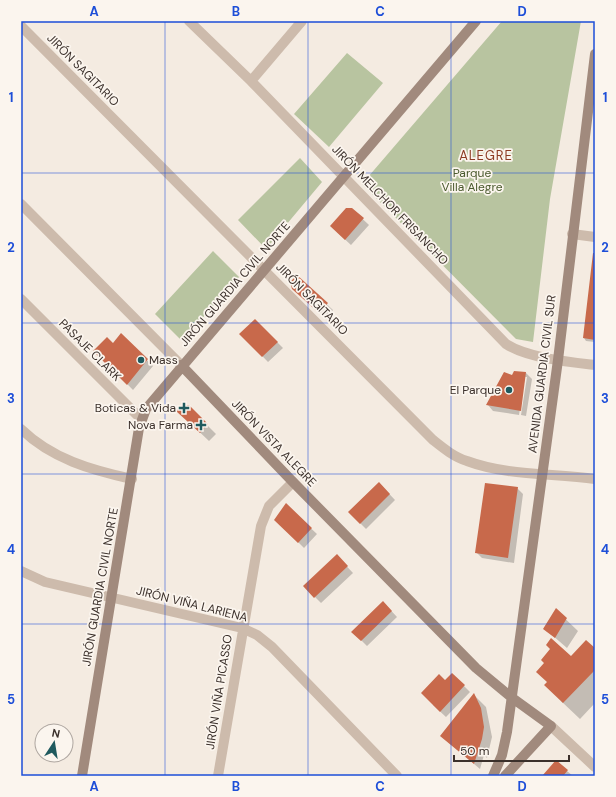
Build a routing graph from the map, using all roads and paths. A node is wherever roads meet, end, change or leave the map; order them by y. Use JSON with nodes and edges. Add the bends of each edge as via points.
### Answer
{"nodes":[{"id":1,"x":190,"y":21,"type":"edge"},
{"id":2,"x":302,"y":21,"type":"edge"},
{"id":3,"x":476,"y":21,"type":"edge"},
{"id":4,"x":21,"y":26,"type":"edge"},
{"id":5,"x":595,"y":54,"type":"edge"},
{"id":6,"x":251,"y":81,"type":"junction"},
{"id":7,"x":344,"y":176,"type":"junction"},
{"id":8,"x":21,"y":204,"type":"edge"},
{"id":9,"x":572,"y":234,"type":"junction"},
{"id":10,"x":595,"y":237,"type":"edge"},
{"id":11,"x":265,"y":270,"type":"junction"},
{"id":12,"x":21,"y":299,"type":"edge"},
{"id":13,"x":558,"y":360,"type":"junction"},
{"id":14,"x":181,"y":365,"type":"junction"},
{"id":15,"x":595,"y":365,"type":"edge"},
{"id":16,"x":141,"y":419,"type":"junction"},
{"id":17,"x":21,"y":429,"type":"edge"},
{"id":18,"x":542,"y":475,"type":"junction"},
{"id":19,"x":132,"y":479,"type":"junction"},
{"id":20,"x":595,"y":479,"type":"edge"},
{"id":21,"x":293,"y":482,"type":"junction"},
{"id":22,"x":21,"y":571,"type":"edge"},
{"id":23,"x":110,"y":598,"type":"junction"},
{"id":24,"x":242,"y":628,"type":"junction"},
{"id":25,"x":511,"y":697,"type":"junction"},
{"id":26,"x":551,"y":726,"type":"junction"},
{"id":27,"x":595,"y":767,"type":"edge"},
{"id":28,"x":82,"y":776,"type":"edge"},
{"id":29,"x":218,"y":776,"type":"edge"},
{"id":30,"x":397,"y":776,"type":"edge"},
{"id":31,"x":493,"y":776,"type":"edge"},
{"id":32,"x":505,"y":776,"type":"edge"}],
"edges":[{"from":1,"to":6,"type":"street","name":"JIRÓN MELCHOR FRISANCHO"},
{"from":2,"to":6,"type":"street"},
{"from":3,"to":7,"type":"main road","name":"JIRÓN GUARDIA CIVIL NORTE"},
{"from":4,"to":11,"type":"street","name":"JIRÓN SAGITARIO"},
{"from":5,"to":9,"type":"main road","name":"AVENIDA GUARDIA CIVIL SUR"},
{"from":6,"to":7,"type":"street","name":"JIRÓN MELCHOR FRISANCHO"},
{"from":7,"to":11,"type":"main road","name":"JIRÓN GUARDIA CIVIL NORTE"},
{"from":7,"to":13,"type":"street","name":"JIRÓN MELCHOR FRISANCHO","via":[[506,344],[518,351]]},
{"from":8,"to":14,"type":"street","name":"JIRÓN VISTA ALEGRE"},
{"from":9,"to":10,"type":"street"},
{"from":9,"to":13,"type":"main road","name":"AVENIDA GUARDIA CIVIL SUR"},
{"from":11,"to":14,"type":"main road","name":"JIRÓN GUARDIA CIVIL NORTE"},
{"from":11,"to":18,"type":"street","name":"JIRÓN SAGITARIO","via":[[433,440],[450,453],[488,467]]},
{"from":12,"to":16,"type":"street","name":"PASAJE CLARK"},
{"from":13,"to":15,"type":"street","name":"JIRÓN MELCHOR FRISANCHO"},
{"from":13,"to":18,"type":"main road","name":"AVENIDA GUARDIA CIVIL SUR"},
{"from":14,"to":16,"type":"main road","name":"JIRÓN GUARDIA CIVIL NORTE"},
{"from":14,"to":21,"type":"main road","name":"JIRÓN VISTA ALEGRE"},
{"from":16,"to":19,"type":"main road","name":"JIRÓN GUARDIA CIVIL NORTE"},
{"from":17,"to":19,"type":"street","via":[[45,449],[66,460],[100,472]]},
{"from":18,"to":20,"type":"street","name":"JIRÓN SAGITARIO","via":[[565,474]]},
{"from":18,"to":25,"type":"main road","name":"AVENIDA GUARDIA CIVIL SUR"},
{"from":19,"to":23,"type":"main road","name":"JIRÓN GUARDIA CIVIL NORTE"},
{"from":21,"to":24,"type":"street","name":"JIRÓN VIÑA PICASSO","via":[[269,506],[264,516]]},
{"from":21,"to":25,"type":"main road","name":"JIRÓN VISTA ALEGRE","via":[[476,668]]},
{"from":22,"to":23,"type":"street","name":"JIRÓN VIÑA LARIENA","via":[[45,582]]},
{"from":23,"to":24,"type":"street","name":"JIRÓN VIÑA LARIENA"},
{"from":23,"to":28,"type":"main road","name":"JIRÓN GUARDIA CIVIL NORTE"},
{"from":24,"to":29,"type":"street","name":"JIRÓN VIÑA PICASSO"},
{"from":24,"to":30,"type":"street","name":"JIRÓN VIÑA LARIENA","via":[[257,635],[272,647]]},
{"from":25,"to":26,"type":"main road"},
{"from":25,"to":31,"type":"main road","name":"AVENIDA GUARDIA CIVIL SUR","via":[[502,755]]},
{"from":26,"to":27,"type":"street"},
{"from":26,"to":32,"type":"main road"}]}
